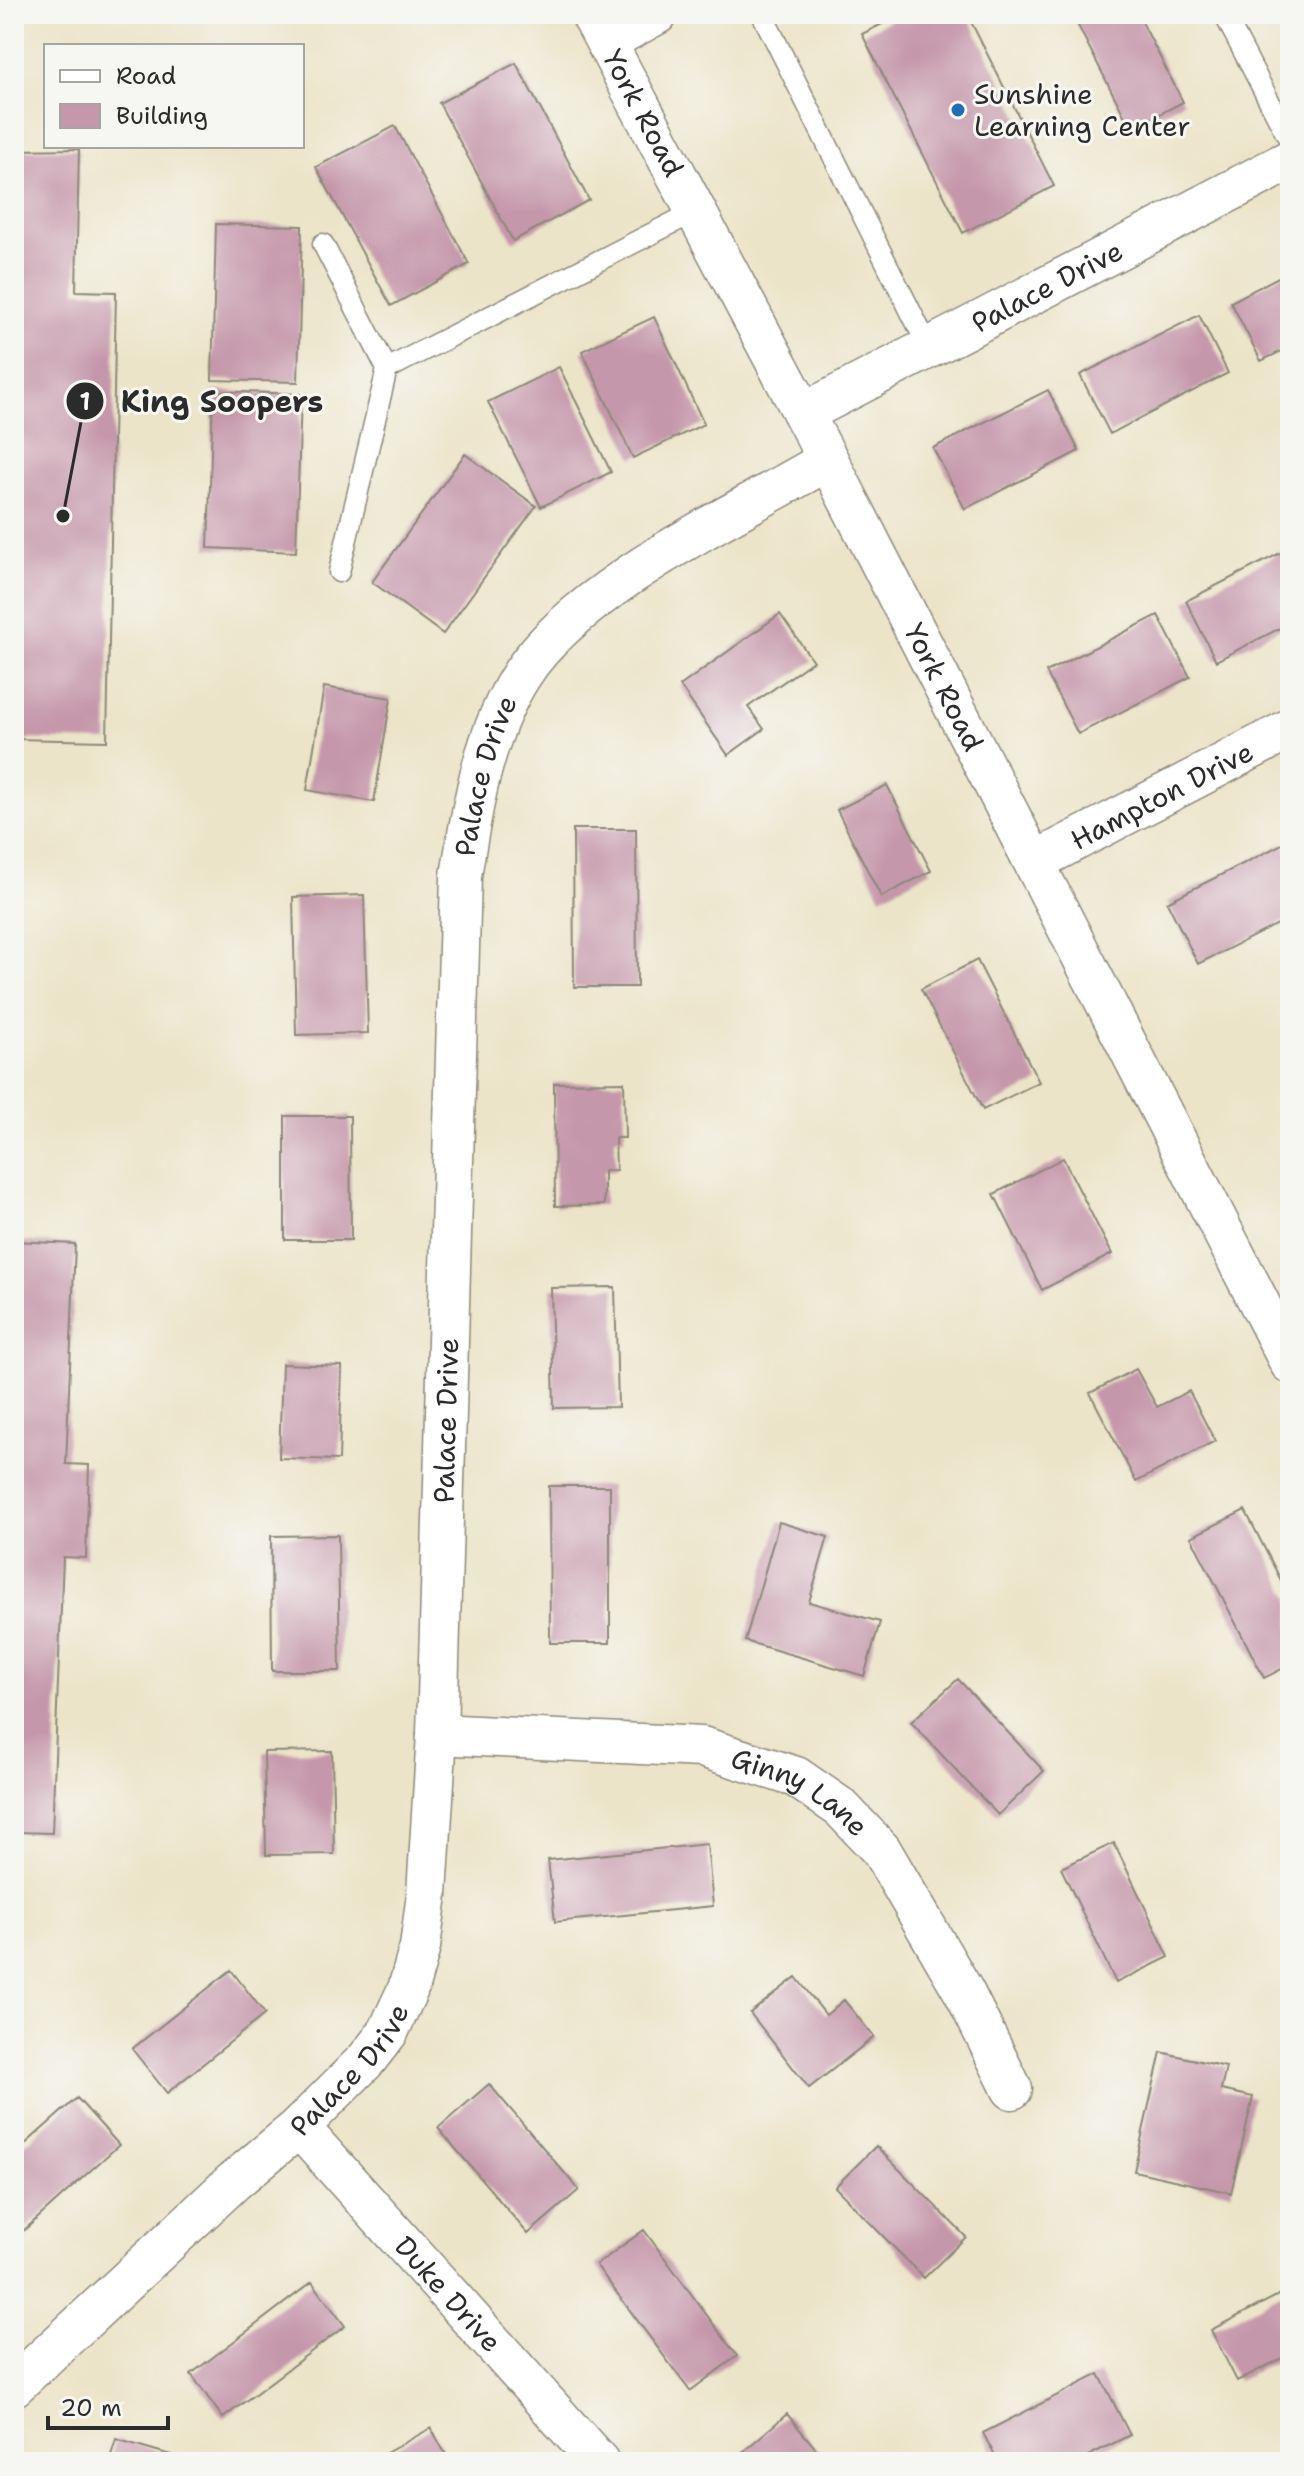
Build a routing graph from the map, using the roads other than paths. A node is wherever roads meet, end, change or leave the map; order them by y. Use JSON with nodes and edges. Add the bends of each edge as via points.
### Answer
{"nodes":[{"id":1,"x":657,"y":14,"type":"edge"},
{"id":2,"x":762,"y":14,"type":"edge"},
{"id":3,"x":1224,"y":14,"type":"edge"},
{"id":4,"x":599,"y":28,"type":"edge"},
{"id":5,"x":1290,"y":141,"type":"edge"},
{"id":6,"x":1290,"y":160,"type":"edge"},
{"id":7,"x":696,"y":211,"type":"junction"},
{"id":8,"x":323,"y":244,"type":"dead end"},
{"id":9,"x":929,"y":348,"type":"junction"},
{"id":10,"x":387,"y":369,"type":"junction"},
{"id":11,"x":804,"y":413,"type":"junction"},
{"id":12,"x":828,"y":460,"type":"junction"},
{"id":13,"x":339,"y":572,"type":"dead end"},
{"id":14,"x":1290,"y":729,"type":"edge"},
{"id":15,"x":1034,"y":862,"type":"junction"},
{"id":16,"x":1277,"y":1307,"type":"edge"},
{"id":17,"x":1290,"y":1363,"type":"edge"},
{"id":18,"x":437,"y":1734,"type":"junction"},
{"id":19,"x":1012,"y":2089,"type":"dead end"},
{"id":20,"x":299,"y":2127,"type":"junction"},
{"id":21,"x":14,"y":2386,"type":"edge"},
{"id":22,"x":599,"y":2462,"type":"edge"}],
"edges":[{"from":1,"to":4,"type":"street"},
{"from":2,"to":9,"type":"lane"},
{"from":3,"to":5,"type":"lane"},
{"from":4,"to":7,"type":"street","name":"York Road"},
{"from":6,"to":9,"type":"street","name":"Palace Drive"},
{"from":7,"to":10,"type":"lane"},
{"from":7,"to":11,"type":"street","name":"York Road"},
{"from":8,"to":10,"type":"lane"},
{"from":9,"to":11,"type":"street","name":"Palace Drive"},
{"from":10,"to":13,"type":"lane"},
{"from":11,"to":12,"type":"street","name":"York Road"},
{"from":12,"to":15,"type":"street","name":"York Road"},
{"from":12,"to":18,"type":"street","name":"Palace Drive","via":[[608,588],[562,630],[522,673],[475,789],[461,876]]},
{"from":14,"to":15,"type":"street","name":"Hampton Drive"},
{"from":15,"to":16,"type":"street","name":"York Road"},
{"from":16,"to":17,"type":"street","name":"York Road"},
{"from":18,"to":19,"type":"street","name":"Ginny Lane","via":[[702,1747],[796,1777],[841,1808],[881,1850],[964,1992]]},
{"from":18,"to":20,"type":"street","name":"Palace Drive","via":[[427,1894],[408,1989],[388,2032],[367,2059]]},
{"from":20,"to":21,"type":"street","name":"Palace Drive"},
{"from":20,"to":22,"type":"street","name":"Duke Drive"}]}
